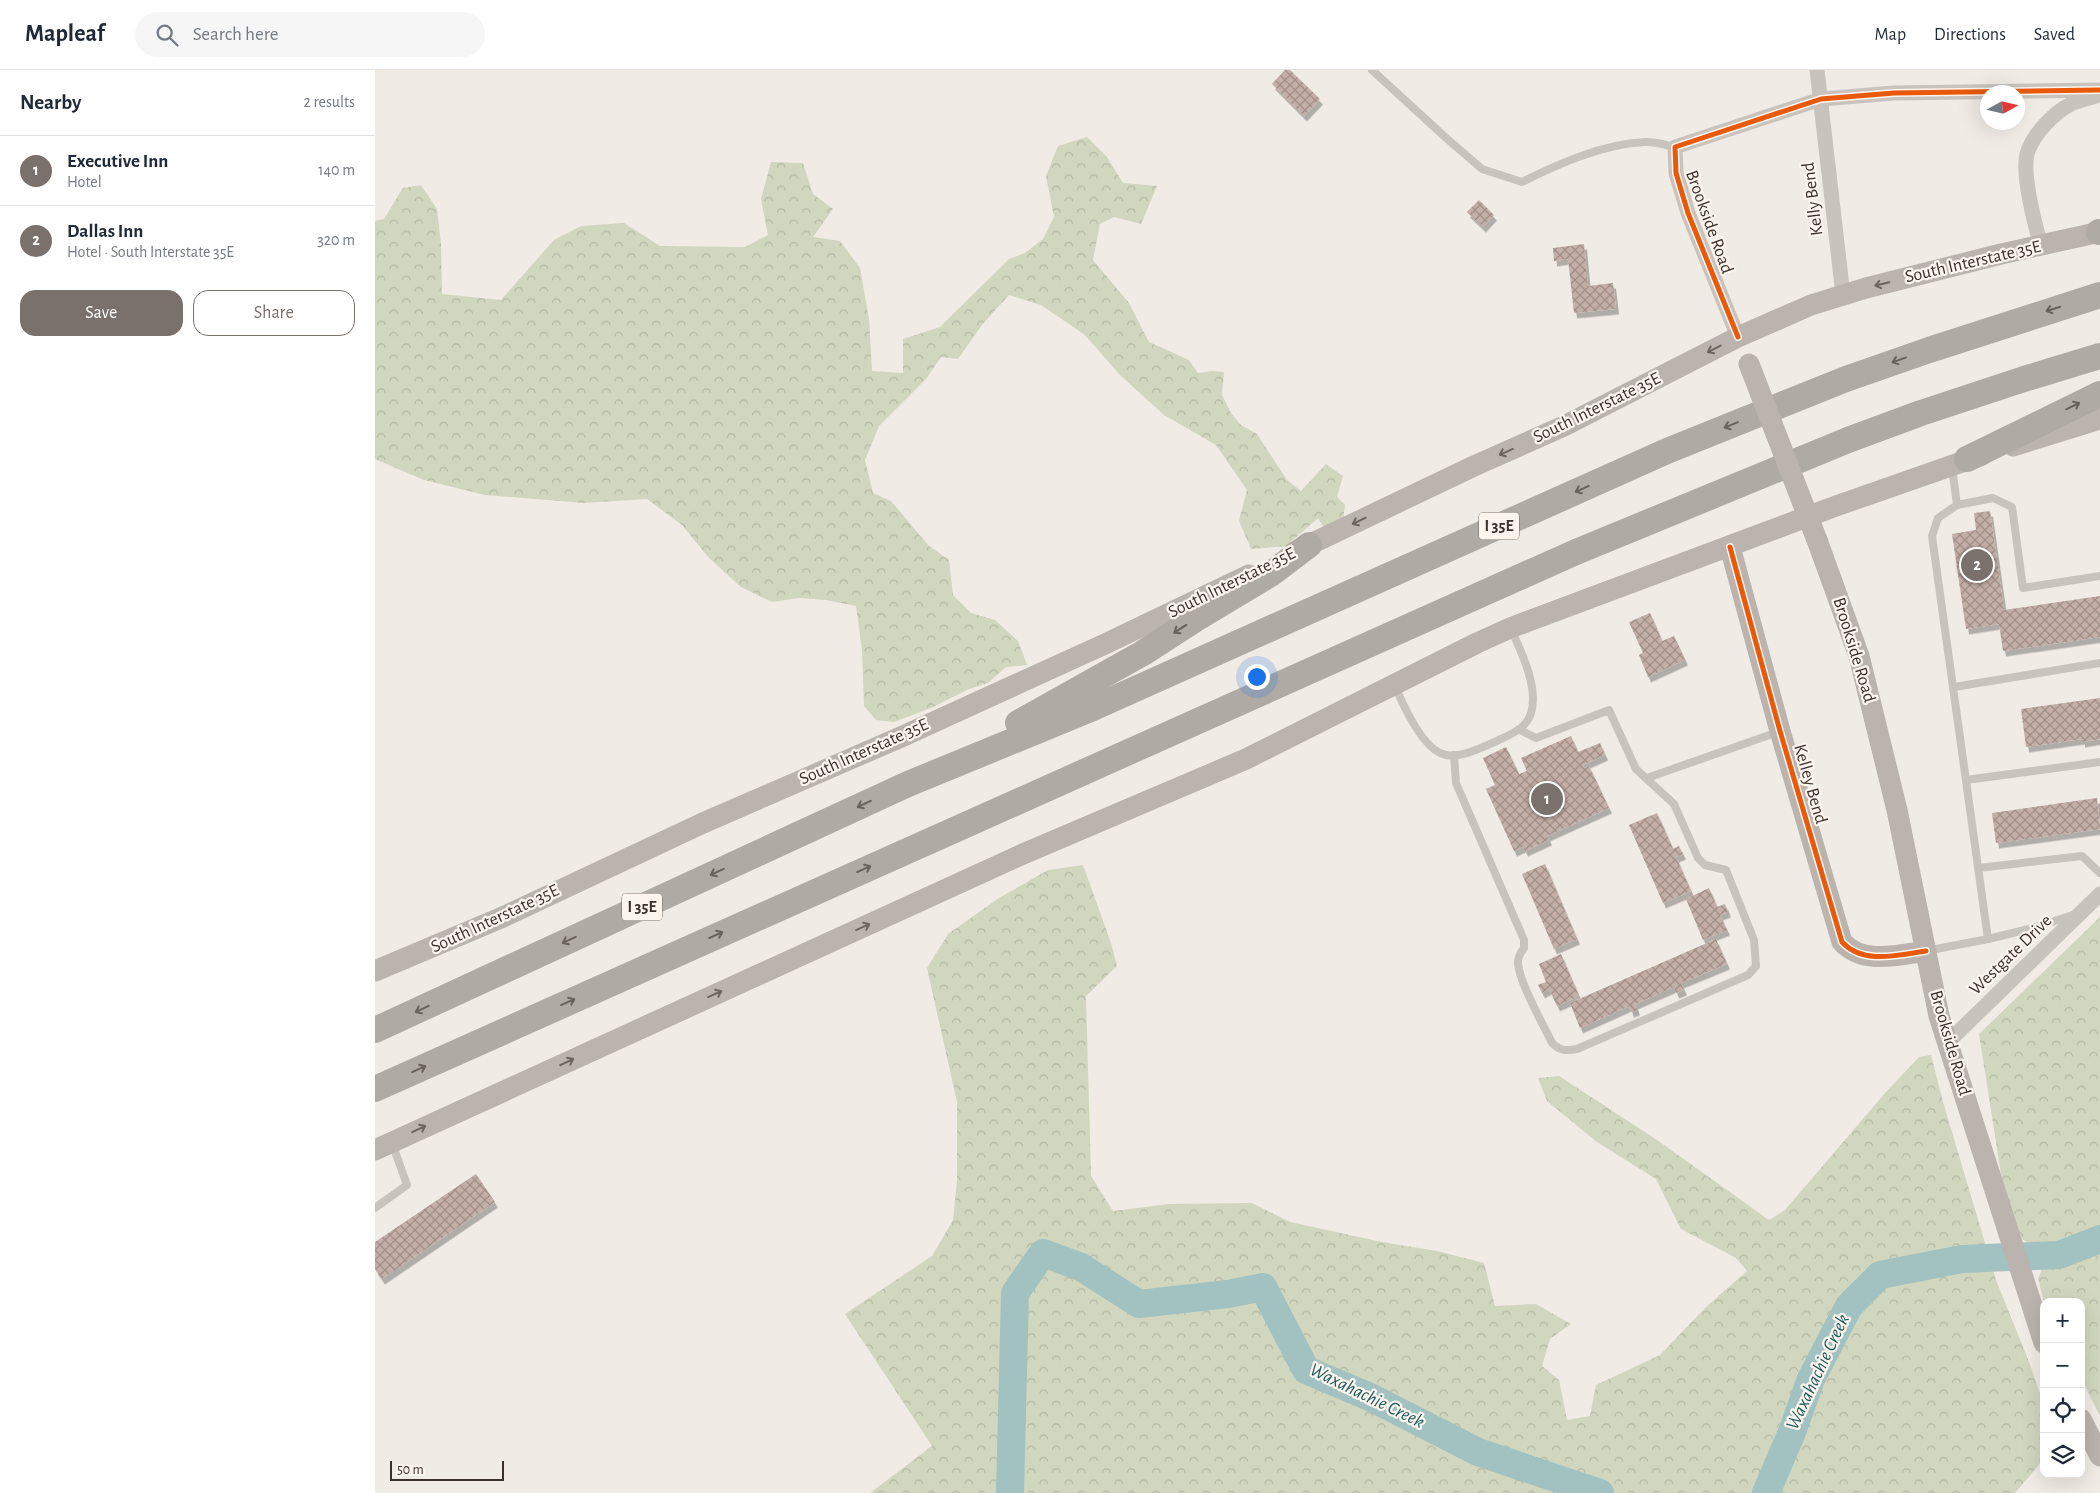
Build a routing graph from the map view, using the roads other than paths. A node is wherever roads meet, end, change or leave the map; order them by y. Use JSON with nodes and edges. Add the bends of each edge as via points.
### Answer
{"nodes":[{"id":1,"x":1372,"y":70,"type":"edge"},
{"id":2,"x":1817,"y":70,"type":"edge"},
{"id":3,"x":2100,"y":90,"type":"edge"},
{"id":4,"x":2100,"y":94,"type":"edge"},
{"id":5,"x":1821,"y":100,"type":"junction"},
{"id":6,"x":1675,"y":147,"type":"junction"},
{"id":7,"x":2100,"y":232,"type":"edge"},
{"id":8,"x":2041,"y":246,"type":"junction"},
{"id":9,"x":1843,"y":295,"type":"junction"},
{"id":10,"x":2100,"y":295,"type":"edge"},
{"id":11,"x":1738,"y":336,"type":"junction"},
{"id":12,"x":2100,"y":356,"type":"edge"},
{"id":13,"x":2100,"y":394,"type":"edge"},
{"id":14,"x":2100,"y":419,"type":"edge"},
{"id":15,"x":1959,"y":462,"type":"junction"},
{"id":16,"x":1957,"y":505,"type":"junction"},
{"id":17,"x":1309,"y":545,"type":"junction"},
{"id":18,"x":1729,"y":547,"type":"junction"},
{"id":19,"x":2100,"y":576,"type":"edge"},
{"id":20,"x":1510,"y":628,"type":"junction"},
{"id":21,"x":2100,"y":663,"type":"edge"},
{"id":22,"x":1394,"y":684,"type":"junction"},
{"id":23,"x":1954,"y":687,"type":"junction"},
{"id":24,"x":1520,"y":730,"type":"junction"},
{"id":25,"x":1780,"y":732,"type":"junction"},
{"id":26,"x":1454,"y":755,"type":"junction"},
{"id":27,"x":2100,"y":762,"type":"edge"},
{"id":28,"x":1647,"y":778,"type":"junction"},
{"id":29,"x":1966,"y":780,"type":"junction"},
{"id":30,"x":908,"y":784,"type":"junction"},
{"id":31,"x":1979,"y":868,"type":"junction"},
{"id":32,"x":2100,"y":873,"type":"edge"},
{"id":33,"x":2100,"y":894,"type":"edge"},
{"id":34,"x":2083,"y":911,"type":"junction"},
{"id":35,"x":1989,"y":939,"type":"junction"},
{"id":36,"x":1926,"y":951,"type":"junction"},
{"id":37,"x":375,"y":972,"type":"edge"},
{"id":38,"x":375,"y":1030,"type":"edge"},
{"id":39,"x":1948,"y":1042,"type":"junction"},
{"id":40,"x":375,"y":1089,"type":"edge"},
{"id":41,"x":383,"y":1146,"type":"edge"},
{"id":42,"x":375,"y":1208,"type":"edge"},
{"id":43,"x":2040,"y":1332,"type":"edge"},
{"id":44,"x":2085,"y":1427,"type":"edge"},
{"id":45,"x":2100,"y":1456,"type":"edge"}],
"edges":[{"from":1,"to":6,"type":"lane","via":[[1482,169],[1522,182],[1559,163],[1615,147],[1645,142]]},
{"from":2,"to":5,"type":"street"},
{"from":3,"to":5,"type":"street","via":[[1894,93]]},
{"from":4,"to":8,"type":"street","via":[[2055,114],[2027,154],[2026,172]]},
{"from":5,"to":6,"type":"street"},
{"from":5,"to":9,"type":"street","name":"Kelly Bend"},
{"from":6,"to":11,"type":"street","name":"Brookside Road","via":[[1676,173],[1688,213]]},
{"from":7,"to":8,"type":"main road","name":"South Interstate 35E"},
{"from":8,"to":9,"type":"main road","name":"South Interstate 35E","one_way":true},
{"from":9,"to":11,"type":"main road","name":"South Interstate 35E"},
{"from":10,"to":30,"type":"highway","number":"I 35E","one_way":true,"via":[[1846,379],[1667,450],[1093,708]]},
{"from":11,"to":17,"type":"main road","name":"South Interstate 35E","one_way":true,"via":[[1564,426]]},
{"from":11,"to":36,"type":"main road","name":"Brookside Road","bridge":true,"via":[[1859,656],[1897,810]]},
{"from":40,"to":12,"type":"highway","one_way":true,"via":[[1576,552],[1912,416]]},
{"from":15,"to":13,"type":"highway","one_way":true},
{"from":14,"to":15,"type":"main road"},
{"from":15,"to":16,"type":"lane"},
{"from":15,"to":18,"type":"main road"},
{"from":16,"to":19,"type":"lane","via":[[1993,498],[2012,507],[2023,588]]},
{"from":16,"to":23,"type":"lane","via":[[1938,518],[1932,536]]},
{"from":17,"to":30,"type":"highway","one_way":true,"via":[[1272,573],[1143,653]]},
{"from":17,"to":37,"type":"main road","name":"South Interstate 35E","via":[[1105,644]]},
{"from":18,"to":20,"type":"main road"},
{"from":18,"to":25,"type":"main road","name":"Kelley Bend"},
{"from":20,"to":22,"type":"main road"},
{"from":20,"to":24,"type":"lane","via":[[1529,675],[1532,695],[1531,713]]},
{"from":21,"to":23,"type":"lane"},
{"from":22,"to":26,"type":"lane","via":[[1410,720],[1427,743],[1445,755]]},
{"from":41,"to":22,"type":"main road","one_way":true,"via":[[1023,854],[1246,760]]},
{"from":23,"to":29,"type":"lane"},
{"from":24,"to":26,"type":"lane"},
{"from":24,"to":28,"type":"lane","via":[[1536,738],[1609,710],[1636,769]]},
{"from":25,"to":28,"type":"lane"},
{"from":25,"to":36,"type":"main road","name":"Kelley Bend","via":[[1842,942],[1863,956]]},
{"from":26,"to":28,"type":"lane","via":[[1456,783],[1524,940],[1525,948],[1518,963],[1521,977],[1552,1043],[1567,1051],[1734,982],[1756,966],[1754,940],[1726,870],[1705,866],[1697,858],[1674,804]]},
{"from":27,"to":29,"type":"lane"},
{"from":29,"to":31,"type":"lane"},
{"from":30,"to":38,"type":"highway","number":"I 35E","one_way":true},
{"from":31,"to":32,"type":"lane","via":[[2082,856]]},
{"from":31,"to":35,"type":"lane"},
{"from":33,"to":34,"type":"street","name":"Westgate Drive"},
{"from":34,"to":35,"type":"lane"},
{"from":34,"to":39,"type":"street","name":"Westgate Drive"},
{"from":35,"to":36,"type":"lane"},
{"from":36,"to":39,"type":"main road","name":"Brookside Road","via":[[1939,1016]]},
{"from":39,"to":43,"type":"main road","name":"Brookside Road"},
{"from":41,"to":42,"type":"lane","via":[[402,1171],[407,1185]]},
{"from":44,"to":45,"type":"main road"}]}
